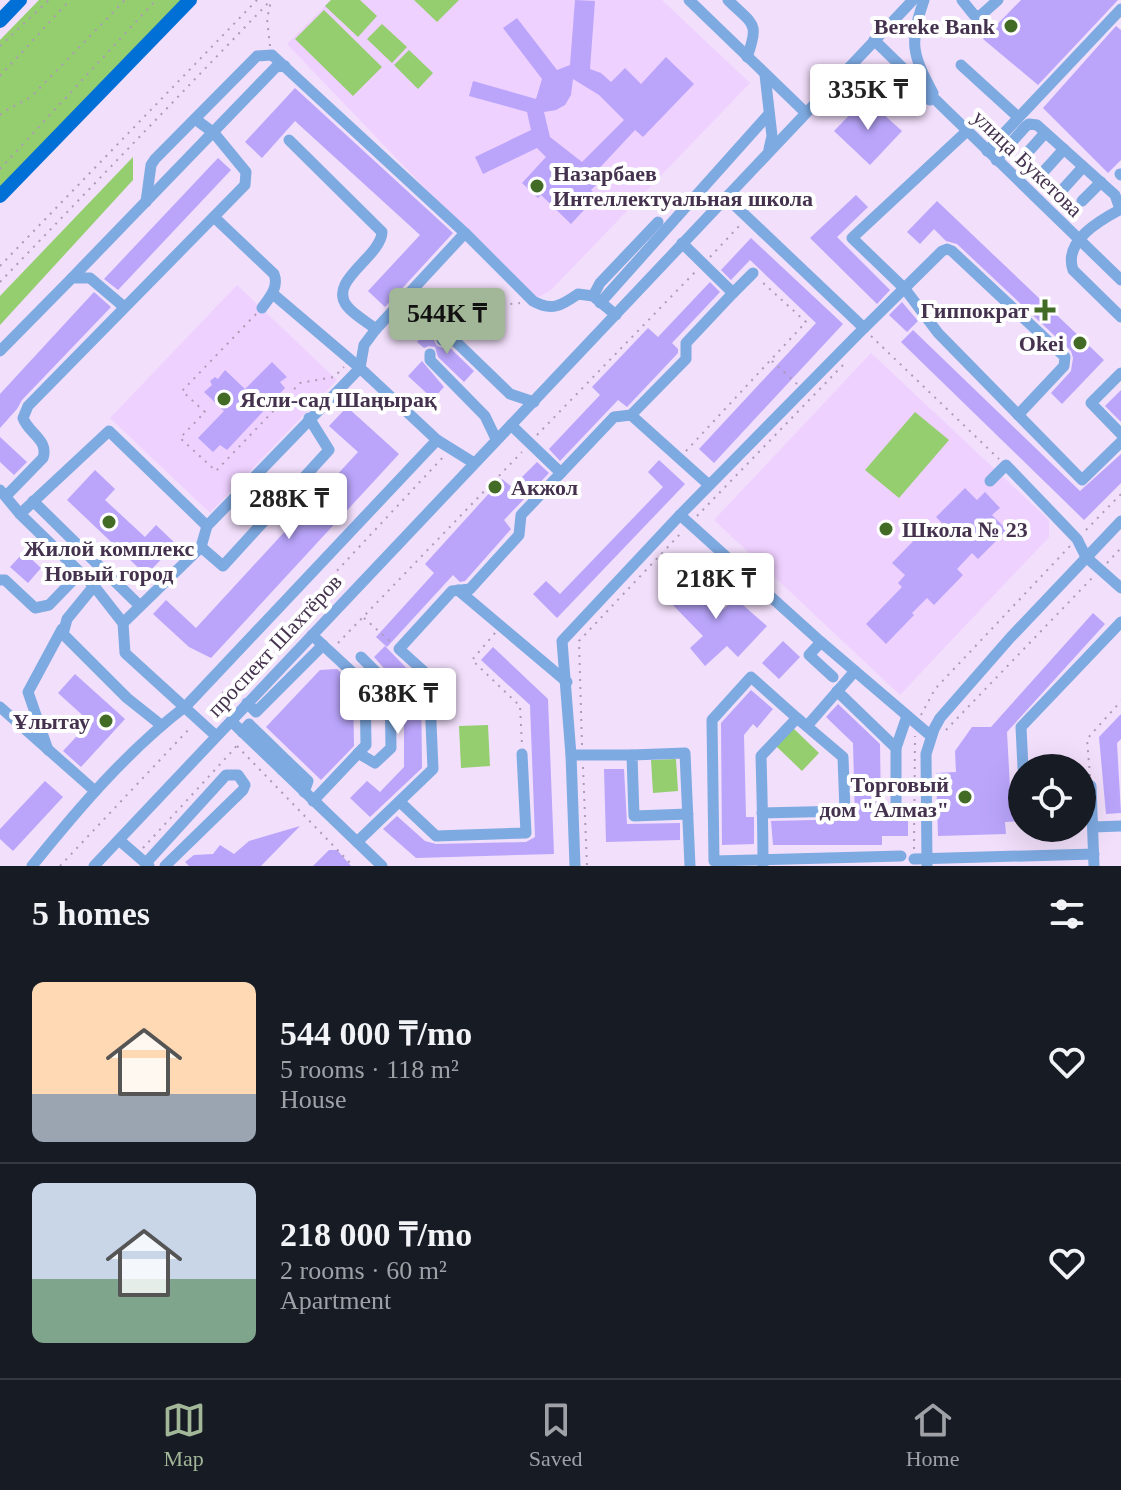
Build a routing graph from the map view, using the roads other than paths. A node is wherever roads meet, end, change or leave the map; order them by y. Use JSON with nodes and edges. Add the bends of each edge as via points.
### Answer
{"nodes":[{"id":1,"x":20,"y":0,"type":"edge"},
{"id":2,"x":190,"y":0,"type":"edge"},
{"id":3,"x":689,"y":0,"type":"edge"},
{"id":4,"x":728,"y":0,"type":"edge"},
{"id":5,"x":913,"y":0,"type":"edge"},
{"id":6,"x":924,"y":0,"type":"edge"},
{"id":7,"x":962,"y":0,"type":"edge"},
{"id":8,"x":998,"y":0,"type":"edge"},
{"id":9,"x":1121,"y":9,"type":"edge"},
{"id":10,"x":0,"y":21,"type":"edge"},
{"id":11,"x":874,"y":40,"type":"junction"},
{"id":12,"x":747,"y":57,"type":"junction"},
{"id":13,"x":961,"y":65,"type":"dead end"},
{"id":14,"x":285,"y":66,"type":"junction"},
{"id":15,"x":765,"y":75,"type":"junction"},
{"id":16,"x":820,"y":99,"type":"junction"},
{"id":17,"x":939,"y":104,"type":"junction"},
{"id":18,"x":806,"y":113,"type":"junction"},
{"id":19,"x":769,"y":114,"type":"junction"},
{"id":20,"x":1018,"y":117,"type":"junction"},
{"id":21,"x":195,"y":119,"type":"junction"},
{"id":22,"x":967,"y":131,"type":"junction"},
{"id":23,"x":214,"y":133,"type":"junction"},
{"id":24,"x":1045,"y":133,"type":"junction"},
{"id":25,"x":289,"y":140,"type":"dead end"},
{"id":26,"x":1064,"y":149,"type":"junction"},
{"id":27,"x":1028,"y":152,"type":"dead end"},
{"id":28,"x":766,"y":155,"type":"junction"},
{"id":29,"x":991,"y":155,"type":"junction"},
{"id":30,"x":1083,"y":167,"type":"junction"},
{"id":31,"x":1045,"y":170,"type":"dead end"},
{"id":32,"x":1101,"y":182,"type":"junction"},
{"id":33,"x":1064,"y":188,"type":"dead end"},
{"id":34,"x":0,"y":196,"type":"edge"},
{"id":35,"x":726,"y":197,"type":"junction"},
{"id":36,"x":1082,"y":201,"type":"dead end"},
{"id":37,"x":146,"y":202,"type":"junction"},
{"id":38,"x":1121,"y":209,"type":"edge"},
{"id":39,"x":214,"y":217,"type":"junction"},
{"id":40,"x":658,"y":222,"type":"dead end"},
{"id":41,"x":465,"y":233,"type":"junction"},
{"id":42,"x":1078,"y":240,"type":"junction"},
{"id":43,"x":682,"y":243,"type":"junction"},
{"id":44,"x":753,"y":273,"type":"road end"},
{"id":45,"x":72,"y":278,"type":"junction"},
{"id":46,"x":1121,"y":280,"type":"edge"},
{"id":47,"x":905,"y":289,"type":"junction"},
{"id":48,"x":733,"y":293,"type":"junction"},
{"id":49,"x":273,"y":294,"type":"junction"},
{"id":50,"x":596,"y":300,"type":"junction"},
{"id":51,"x":123,"y":306,"type":"junction"},
{"id":52,"x":262,"y":308,"type":"road end"},
{"id":53,"x":616,"y":315,"type":"junction"},
{"id":54,"x":1121,"y":317,"type":"edge"},
{"id":55,"x":864,"y":328,"type":"junction"},
{"id":56,"x":376,"y":329,"type":"junction"},
{"id":57,"x":445,"y":338,"type":"road end"},
{"id":58,"x":0,"y":351,"type":"edge"},
{"id":59,"x":430,"y":354,"type":"dead end"},
{"id":60,"x":360,"y":368,"type":"junction"},
{"id":61,"x":1121,"y":373,"type":"edge"},
{"id":62,"x":534,"y":402,"type":"junction"},
{"id":63,"x":631,"y":415,"type":"junction"},
{"id":64,"x":1018,"y":415,"type":"junction"},
{"id":65,"x":309,"y":418,"type":"junction"},
{"id":66,"x":511,"y":425,"type":"junction"},
{"id":67,"x":1121,"y":434,"type":"edge"},
{"id":68,"x":496,"y":439,"type":"junction"},
{"id":69,"x":437,"y":440,"type":"junction"},
{"id":70,"x":1121,"y":442,"type":"edge"},
{"id":71,"x":474,"y":463,"type":"junction"},
{"id":72,"x":561,"y":473,"type":"junction"},
{"id":73,"x":990,"y":481,"type":"dead end"},
{"id":74,"x":709,"y":485,"type":"junction"},
{"id":75,"x":3,"y":493,"type":"edge"},
{"id":76,"x":33,"y":501,"type":"junction"},
{"id":77,"x":20,"y":514,"type":"junction"},
{"id":78,"x":680,"y":515,"type":"junction"},
{"id":79,"x":1121,"y":521,"type":"edge"},
{"id":80,"x":207,"y":526,"type":"junction"},
{"id":81,"x":201,"y":547,"type":"junction"},
{"id":82,"x":1086,"y":557,"type":"junction"},
{"id":83,"x":80,"y":573,"type":"junction"},
{"id":84,"x":0,"y":580,"type":"edge"},
{"id":85,"x":94,"y":586,"type":"junction"},
{"id":86,"x":1121,"y":588,"type":"edge"},
{"id":87,"x":458,"y":590,"type":"junction"},
{"id":88,"x":140,"y":606,"type":"junction"},
{"id":89,"x":1121,"y":622,"type":"edge"},
{"id":90,"x":123,"y":623,"type":"junction"},
{"id":91,"x":62,"y":629,"type":"junction"},
{"id":92,"x":312,"y":635,"type":"junction"},
{"id":93,"x":821,"y":642,"type":"junction"},
{"id":94,"x":326,"y":648,"type":"junction"},
{"id":95,"x":361,"y":657,"type":"dead end"},
{"id":96,"x":855,"y":671,"type":"junction"},
{"id":97,"x":833,"y":677,"type":"dead end"},
{"id":98,"x":567,"y":682,"type":"junction"},
{"id":99,"x":837,"y":691,"type":"junction"},
{"id":100,"x":247,"y":703,"type":"junction"},
{"id":101,"x":186,"y":706,"type":"junction"},
{"id":102,"x":0,"y":707,"type":"edge"},
{"id":103,"x":907,"y":716,"type":"junction"},
{"id":104,"x":231,"y":721,"type":"junction"},
{"id":105,"x":802,"y":722,"type":"junction"},
{"id":106,"x":161,"y":725,"type":"junction"},
{"id":107,"x":215,"y":735,"type":"junction"},
{"id":108,"x":931,"y":736,"type":"junction"},
{"id":109,"x":896,"y":748,"type":"junction"},
{"id":110,"x":48,"y":750,"type":"junction"},
{"id":111,"x":358,"y":753,"type":"junction"},
{"id":112,"x":522,"y":754,"type":"road end"},
{"id":113,"x":1022,"y":754,"type":"edge"},
{"id":114,"x":632,"y":755,"type":"junction"},
{"id":115,"x":577,"y":756,"type":"junction"},
{"id":116,"x":95,"y":791,"type":"junction"},
{"id":117,"x":313,"y":801,"type":"junction"},
{"id":118,"x":400,"y":802,"type":"junction"},
{"id":119,"x":896,"y":806,"type":"road end"},
{"id":120,"x":762,"y":813,"type":"junction"},
{"id":121,"x":688,"y":814,"type":"junction"},
{"id":122,"x":1121,"y":826,"type":"edge"},
{"id":123,"x":1096,"y":827,"type":"edge"},
{"id":124,"x":119,"y":840,"type":"junction"},
{"id":125,"x":357,"y":842,"type":"junction"},
{"id":126,"x":901,"y":856,"type":"dead end"},
{"id":127,"x":1094,"y":860,"type":"edge"},
{"id":128,"x":144,"y":861,"type":"edge"},
{"id":129,"x":923,"y":862,"type":"edge"},
{"id":130,"x":763,"y":863,"type":"edge"},
{"id":131,"x":101,"y":864,"type":"edge"},
{"id":132,"x":169,"y":865,"type":"edge"},
{"id":133,"x":32,"y":866,"type":"edge"},
{"id":134,"x":382,"y":866,"type":"edge"},
{"id":135,"x":575,"y":866,"type":"edge"},
{"id":136,"x":690,"y":866,"type":"edge"}],
"edges":[{"from":1,"to":10,"type":"main road"},
{"from":2,"to":34,"type":"main road"},
{"from":3,"to":12,"type":"street"},
{"from":4,"to":12,"type":"street","via":[[754,27]]},
{"from":5,"to":11,"type":"street","name":"проспект Шахтёров"},
{"from":6,"to":17,"type":"street","via":[[915,24],[915,59]]},
{"from":7,"to":8,"type":"street","via":[[980,16]]},
{"from":9,"to":20,"type":"street"},
{"from":11,"to":16,"type":"street","name":"проспект Шахтёров"},
{"from":11,"to":17,"type":"street","name":"улица Букетова"},
{"from":12,"to":15,"type":"street"},
{"from":13,"to":20,"type":"street"},
{"from":14,"to":21,"type":"street","via":[[272,55],[257,56]]},
{"from":14,"to":23,"type":"street","via":[[276,67]]},
{"from":14,"to":41,"type":"street"},
{"from":15,"to":18,"type":"street"},
{"from":15,"to":19,"type":"street"},
{"from":16,"to":17,"type":"street","via":[[859,84],[898,86]]},
{"from":16,"to":18,"type":"street","name":"проспект Шахтёров"},
{"from":17,"to":22,"type":"street","name":"улица Букетова"},
{"from":18,"to":28,"type":"street","name":"проспект Шахтёров"},
{"from":19,"to":28,"type":"street","via":[[772,144]]},
{"from":19,"to":50,"type":"street"},
{"from":20,"to":29,"type":"street"},
{"from":21,"to":23,"type":"street"},
{"from":21,"to":37,"type":"street","via":[[151,165]]},
{"from":22,"to":29,"type":"street","name":"улица Букетова"},
{"from":22,"to":47,"type":"street","via":[[852,238]]},
{"from":23,"to":37,"type":"street"},
{"from":23,"to":39,"type":"street","via":[[247,178]]},
{"from":24,"to":26,"type":"street"},
{"from":24,"to":27,"type":"street"},
{"from":24,"to":29,"type":"street","via":[[1029,124]]},
{"from":25,"to":56,"type":"street","via":[[382,232],[380,243],[343,286],[342,296]]},
{"from":26,"to":30,"type":"street"},
{"from":26,"to":31,"type":"street"},
{"from":28,"to":35,"type":"street","name":"проспект Шахтёров"},
{"from":29,"to":42,"type":"street","name":"улица Букетова"},
{"from":30,"to":32,"type":"street"},
{"from":30,"to":33,"type":"street"},
{"from":32,"to":36,"type":"street"},
{"from":32,"to":38,"type":"street"},
{"from":35,"to":43,"type":"street","name":"проспект Шахтёров"},
{"from":35,"to":55,"type":"street"},
{"from":37,"to":45,"type":"street"},
{"from":38,"to":42,"type":"street"},
{"from":39,"to":49,"type":"street","via":[[274,274]]},
{"from":39,"to":51,"type":"street"},
{"from":40,"to":50,"type":"street","via":[[594,289]]},
{"from":41,"to":50,"type":"street","via":[[544,308],[559,307],[578,294]]},
{"from":41,"to":56,"type":"street"},
{"from":42,"to":46,"type":"street","name":"улица Букетова"},
{"from":42,"to":54,"type":"street","via":[[1073,270]]},
{"from":43,"to":48,"type":"street"},
{"from":43,"to":53,"type":"street","name":"проспект Шахтёров"},
{"from":44,"to":48,"type":"street"},
{"from":45,"to":51,"type":"street","via":[[90,278]]},
{"from":45,"to":58,"type":"street"},
{"from":47,"to":55,"type":"street"},
{"from":47,"to":64,"type":"street","via":[[938,333]]},
{"from":47,"to":64,"type":"street","via":[[942,251],[952,251],[1065,357],[1064,366]]},
{"from":48,"to":63,"type":"street","via":[[686,343],[686,359]]},
{"from":49,"to":52,"type":"street"},
{"from":49,"to":60,"type":"street"},
{"from":50,"to":53,"type":"street"},
{"from":51,"to":75,"type":"street","via":[[28,406],[23,418],[43,443],[43,458]]},
{"from":53,"to":62,"type":"street","name":"проспект Шахтёров"},
{"from":55,"to":74,"type":"street"},
{"from":56,"to":60,"type":"street","via":[[364,345]]},
{"from":57,"to":62,"type":"street","via":[[510,394]]},
{"from":59,"to":68,"type":"street","via":[[485,416]]},
{"from":60,"to":65,"type":"street"},
{"from":60,"to":69,"type":"street"},
{"from":61,"to":67,"type":"street","via":[[1091,403]]},
{"from":62,"to":66,"type":"street","name":"проспект Шахтёров"},
{"from":63,"to":72,"type":"street","via":[[614,417]]},
{"from":63,"to":74,"type":"street"},
{"from":64,"to":70,"type":"street","via":[[1082,480]]},
{"from":65,"to":80,"type":"street"},
{"from":65,"to":81,"type":"street","via":[[329,450],[223,566]]},
{"from":66,"to":68,"type":"street","name":"проспект Шахтёров"},
{"from":66,"to":72,"type":"street"},
{"from":68,"to":71,"type":"street","name":"проспект Шахтёров"},
{"from":69,"to":71,"type":"street"},
{"from":69,"to":101,"type":"street"},
{"from":71,"to":92,"type":"street","name":"проспект Шахтёров"},
{"from":72,"to":87,"type":"street","via":[[521,515],[519,535],[470,589]]},
{"from":73,"to":82,"type":"street","via":[[1006,465],[1077,539]]},
{"from":74,"to":78,"type":"street"},
{"from":75,"to":77,"type":"street"},
{"from":76,"to":77,"type":"street"},
{"from":76,"to":80,"type":"street","via":[[109,431]]},
{"from":76,"to":88,"type":"street"},
{"from":77,"to":83,"type":"street"},
{"from":78,"to":93,"type":"street"},
{"from":78,"to":98,"type":"street","via":[[562,641]]},
{"from":79,"to":82,"type":"street"},
{"from":80,"to":81,"type":"street"},
{"from":81,"to":88,"type":"street"},
{"from":82,"to":86,"type":"street"},
{"from":82,"to":108,"type":"street","via":[[940,718]]},
{"from":83,"to":84,"type":"street","via":[[43,608],[35,608]]},
{"from":83,"to":85,"type":"street"},
{"from":85,"to":90,"type":"street"},
{"from":85,"to":91,"type":"street"},
{"from":87,"to":98,"type":"street"},
{"from":87,"to":118,"type":"street","via":[[399,649],[429,676],[433,769]]},
{"from":88,"to":90,"type":"street"},
{"from":89,"to":113,"type":"street","via":[[1021,727]]},
{"from":90,"to":101,"type":"street","via":[[125,653]]},
{"from":91,"to":106,"type":"street","via":[[68,641]]},
{"from":91,"to":110,"type":"street","via":[[28,692]]},
{"from":92,"to":94,"type":"street"},
{"from":92,"to":100,"type":"street","name":"проспект Шахтёров"},
{"from":93,"to":96,"type":"street"},
{"from":93,"to":97,"type":"street","via":[[809,655]]},
{"from":94,"to":100,"type":"street","via":[[256,712]]},
{"from":94,"to":111,"type":"street","via":[[365,684],[366,745]]},
{"from":95,"to":111,"type":"street","via":[[390,686],[391,748],[375,763]]},
{"from":96,"to":99,"type":"street"},
{"from":96,"to":103,"type":"street"},
{"from":98,"to":115,"type":"street"},
{"from":99,"to":105,"type":"street"},
{"from":99,"to":109,"type":"street"},
{"from":100,"to":104,"type":"street","name":"проспект Шахтёров"},
{"from":101,"to":106,"type":"street"},
{"from":101,"to":107,"type":"street"},
{"from":102,"to":110,"type":"street"},
{"from":103,"to":108,"type":"street"},
{"from":103,"to":109,"type":"street"},
{"from":104,"to":107,"type":"street","name":"проспект Шахтёров"},
{"from":104,"to":117,"type":"street","via":[[284,765]]},
{"from":105,"to":120,"type":"street","via":[[761,756]]},
{"from":105,"to":120,"type":"street","via":[[843,757],[845,811]]},
{"from":105,"to":130,"type":"street","via":[[751,677],[712,720],[714,861]]},
{"from":106,"to":116,"type":"street"},
{"from":107,"to":124,"type":"street","name":"проспект Шахтёров"},
{"from":108,"to":129,"type":"street"},
{"from":109,"to":119,"type":"street"},
{"from":110,"to":116,"type":"street"},
{"from":111,"to":117,"type":"street"},
{"from":112,"to":118,"type":"street","via":[[526,833],[436,836]]},
{"from":114,"to":115,"type":"street"},
{"from":114,"to":121,"type":"street","via":[[685,753]]},
{"from":114,"to":121,"type":"street","via":[[634,816]]},
{"from":115,"to":135,"type":"street"},
{"from":116,"to":133,"type":"street"},
{"from":117,"to":125,"type":"street"},
{"from":118,"to":125,"type":"street"},
{"from":120,"to":130,"type":"street"},
{"from":121,"to":136,"type":"street"},
{"from":122,"to":123,"type":"street"},
{"from":124,"to":128,"type":"street"},
{"from":124,"to":131,"type":"street","name":"проспект Шахтёров"},
{"from":125,"to":134,"type":"street"},
{"from":126,"to":130,"type":"street"},
{"from":127,"to":129,"type":"street"},
{"from":128,"to":132,"type":"street","via":[[226,775],[238,775],[243,790]]}]}
